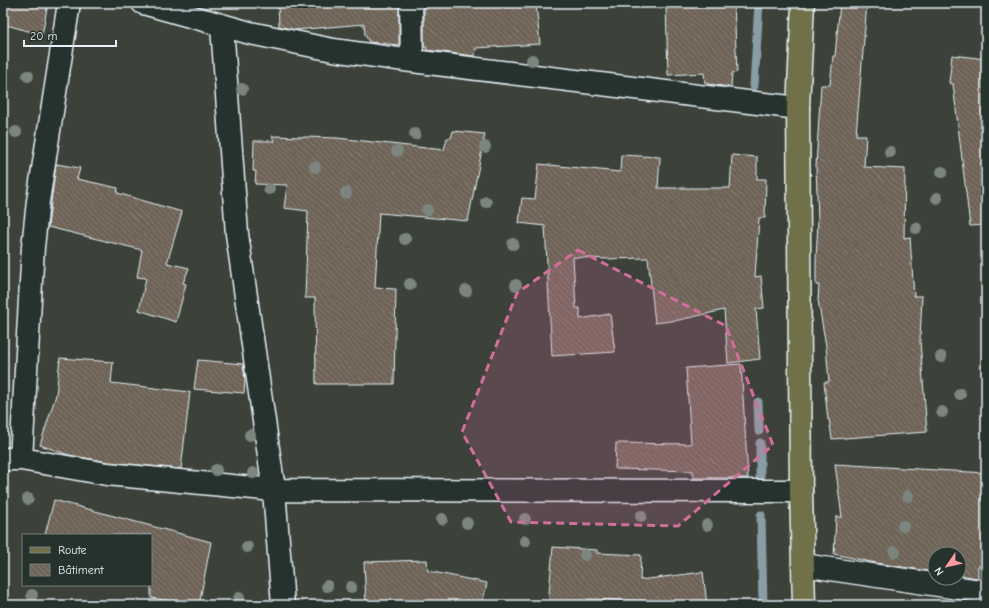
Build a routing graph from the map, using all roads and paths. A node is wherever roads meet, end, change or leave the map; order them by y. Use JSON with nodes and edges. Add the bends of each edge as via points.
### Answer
{"nodes":[{"id":1,"x":69,"y":3,"type":"edge"},
{"id":2,"x":411,"y":3,"type":"edge"},
{"id":3,"x":802,"y":3,"type":"edge"},
{"id":4,"x":147,"y":4,"type":"edge"},
{"id":5,"x":222,"y":26,"type":"junction"},
{"id":6,"x":412,"y":61,"type":"junction"},
{"id":7,"x":798,"y":108,"type":"junction"},
{"id":8,"x":12,"y":459,"type":"edge"},
{"id":9,"x":274,"y":490,"type":"junction"},
{"id":10,"x":801,"y":491,"type":"junction"},
{"id":11,"x":803,"y":565,"type":"junction"},
{"id":12,"x":986,"y":592,"type":"edge"},
{"id":13,"x":283,"y":605,"type":"edge"},
{"id":14,"x":804,"y":605,"type":"edge"}],
"edges":[{"from":1,"to":8,"type":"street","via":[[38,201]]},
{"from":2,"to":6,"type":"street"},
{"from":3,"to":7,"type":"main road"},
{"from":4,"to":5,"type":"street"},
{"from":5,"to":6,"type":"street","via":[[333,50]]},
{"from":5,"to":9,"type":"street","via":[[237,234]]},
{"from":6,"to":7,"type":"street"},
{"from":7,"to":10,"type":"main road"},
{"from":8,"to":9,"type":"street","via":[[107,474]]},
{"from":9,"to":10,"type":"street"},
{"from":9,"to":13,"type":"street"},
{"from":10,"to":11,"type":"main road"},
{"from":11,"to":12,"type":"street"},
{"from":11,"to":14,"type":"main road"}]}
